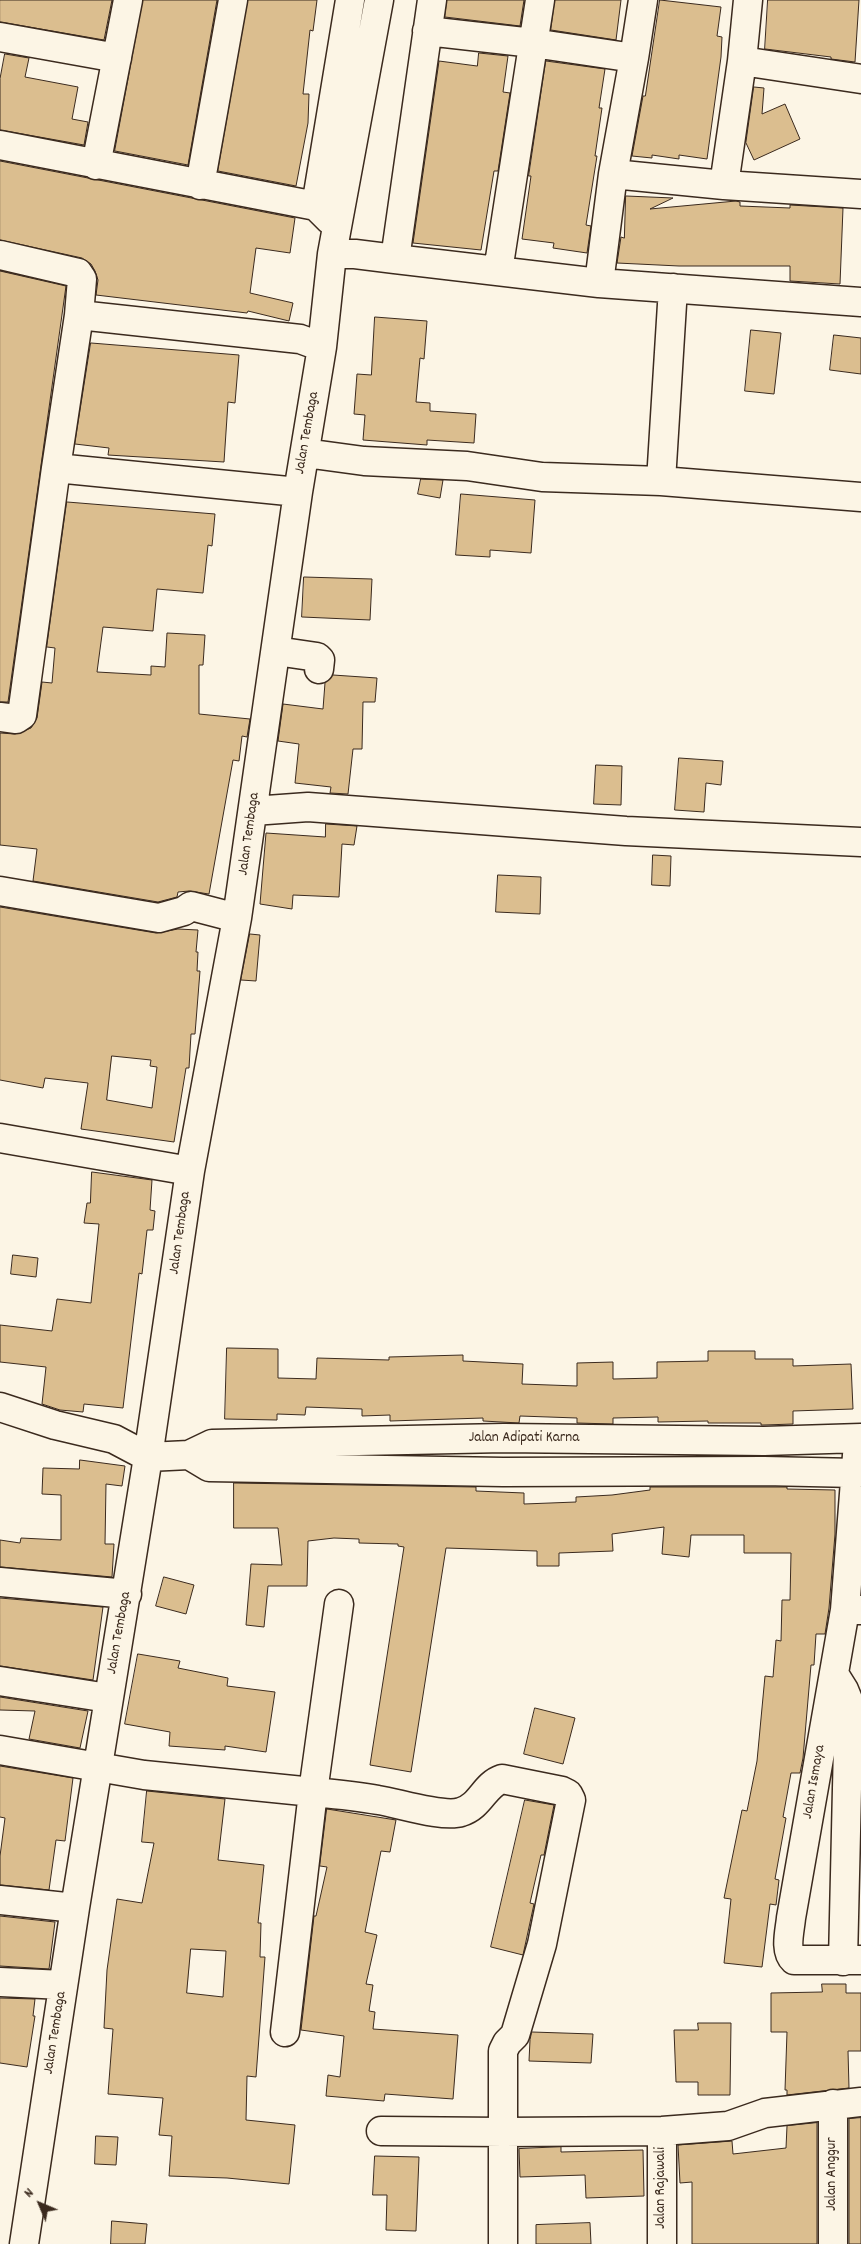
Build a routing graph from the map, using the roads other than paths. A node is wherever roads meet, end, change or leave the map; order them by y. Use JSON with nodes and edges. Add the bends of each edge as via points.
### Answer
{"nodes":[{"id":1,"x":128,"y":0,"type":"edge"},
{"id":2,"x":233,"y":0,"type":"edge"},
{"id":3,"x":350,"y":0,"type":"edge"},
{"id":4,"x":379,"y":0,"type":"edge"},
{"id":5,"x":432,"y":0,"type":"edge"},
{"id":6,"x":540,"y":0,"type":"edge"},
{"id":7,"x":643,"y":0,"type":"edge"},
{"id":8,"x":748,"y":0,"type":"edge"},
{"id":9,"x":427,"y":31,"type":"junction"},
{"id":10,"x":0,"y":37,"type":"edge"},
{"id":11,"x":533,"y":43,"type":"junction"},
{"id":12,"x":117,"y":58,"type":"junction"},
{"id":13,"x":634,"y":58,"type":"junction"},
{"id":14,"x":742,"y":61,"type":"junction"},
{"id":15,"x":861,"y":80,"type":"edge"},
{"id":16,"x":0,"y":145,"type":"edge"},
{"id":17,"x":96,"y":165,"type":"junction"},
{"id":18,"x":613,"y":174,"type":"junction"},
{"id":19,"x":200,"y":185,"type":"junction"},
{"id":20,"x":724,"y":185,"type":"junction"},
{"id":21,"x":861,"y":194,"type":"edge"},
{"id":22,"x":327,"y":214,"type":"junction"},
{"id":23,"x":0,"y":255,"type":"edge"},
{"id":24,"x":365,"y":256,"type":"junction"},
{"id":25,"x":498,"y":271,"type":"junction"},
{"id":26,"x":599,"y":283,"type":"junction"},
{"id":27,"x":673,"y":288,"type":"junction"},
{"id":28,"x":861,"y":302,"type":"edge"},
{"id":29,"x":79,"y":315,"type":"junction"},
{"id":30,"x":322,"y":347,"type":"junction"},
{"id":31,"x":318,"y":455,"type":"junction"},
{"id":32,"x":56,"y":468,"type":"junction"},
{"id":33,"x":661,"y":481,"type":"junction"},
{"id":34,"x":298,"y":492,"type":"junction"},
{"id":35,"x":861,"y":496,"type":"edge"},
{"id":36,"x":0,"y":717,"type":"edge"},
{"id":37,"x":265,"y":810,"type":"junction"},
{"id":38,"x":861,"y":842,"type":"edge"},
{"id":39,"x":0,"y":890,"type":"edge"},
{"id":40,"x":237,"y":918,"type":"junction"},
{"id":41,"x":0,"y":1138,"type":"edge"},
{"id":42,"x":190,"y":1170,"type":"junction"},
{"id":43,"x":0,"y":1407,"type":"edge"},
{"id":44,"x":504,"y":1438,"type":"junction"},
{"id":45,"x":859,"y":1438,"type":"edge"},
{"id":46,"x":764,"y":1441,"type":"junction"},
{"id":47,"x":171,"y":1456,"type":"junction"},
{"id":48,"x":764,"y":1471,"type":"junction"},
{"id":49,"x":503,"y":1472,"type":"junction"},
{"id":50,"x":856,"y":1474,"type":"junction"},
{"id":51,"x":0,"y":1582,"type":"edge"},
{"id":52,"x":127,"y":1594,"type":"junction"},
{"id":53,"x":340,"y":1604,"type":"dead end"},
{"id":54,"x":853,"y":1610,"type":"edge"},
{"id":55,"x":834,"y":1674,"type":"junction"},
{"id":56,"x":0,"y":1681,"type":"edge"},
{"id":57,"x":108,"y":1698,"type":"junction"},
{"id":58,"x":0,"y":1750,"type":"edge"},
{"id":59,"x":105,"y":1770,"type":"junction"},
{"id":60,"x":313,"y":1792,"type":"junction"},
{"id":61,"x":0,"y":1900,"type":"edge"},
{"id":62,"x":75,"y":1908,"type":"junction"},
{"id":63,"x":852,"y":1960,"type":"edge"},
{"id":64,"x":0,"y":1982,"type":"edge"},
{"id":65,"x":63,"y":1985,"type":"junction"},
{"id":66,"x":285,"y":2032,"type":"dead end"},
{"id":67,"x":861,"y":2102,"type":"edge"},
{"id":68,"x":833,"y":2104,"type":"junction"},
{"id":69,"x":381,"y":2131,"type":"dead end"},
{"id":70,"x":662,"y":2131,"type":"junction"},
{"id":71,"x":503,"y":2132,"type":"junction"},
{"id":72,"x":24,"y":2244,"type":"edge"},
{"id":73,"x":503,"y":2244,"type":"edge"},
{"id":74,"x":662,"y":2244,"type":"edge"},
{"id":75,"x":833,"y":2244,"type":"edge"}],
"edges":[{"from":1,"to":12,"type":"street"},
{"from":2,"to":19,"type":"street"},
{"from":3,"to":22,"type":"street"},
{"from":4,"to":22,"type":"street"},
{"from":5,"to":9,"type":"street"},
{"from":6,"to":11,"type":"street"},
{"from":7,"to":13,"type":"street"},
{"from":8,"to":14,"type":"street"},
{"from":9,"to":11,"type":"street"},
{"from":9,"to":24,"type":"street"},
{"from":10,"to":12,"type":"street"},
{"from":11,"to":13,"type":"street"},
{"from":11,"to":25,"type":"street"},
{"from":12,"to":17,"type":"street"},
{"from":13,"to":18,"type":"street"},
{"from":14,"to":15,"type":"street"},
{"from":14,"to":20,"type":"street"},
{"from":16,"to":17,"type":"street"},
{"from":17,"to":19,"type":"street"},
{"from":18,"to":20,"type":"street"},
{"from":18,"to":26,"type":"street"},
{"from":19,"to":22,"type":"street"},
{"from":20,"to":21,"type":"street"},
{"from":22,"to":24,"type":"street","name":"Jalan Tembaga"},
{"from":23,"to":29,"type":"street","via":[[78,273],[82,279]]},
{"from":24,"to":25,"type":"street"},
{"from":24,"to":30,"type":"street","name":"Jalan Tembaga"},
{"from":25,"to":26,"type":"street"},
{"from":26,"to":27,"type":"street"},
{"from":27,"to":28,"type":"street"},
{"from":27,"to":33,"type":"street"},
{"from":29,"to":30,"type":"street","via":[[300,339]]},
{"from":29,"to":32,"type":"street"},
{"from":30,"to":31,"type":"street","name":"Jalan Tembaga"},
{"from":31,"to":33,"type":"street","via":[[364,461],[467,466],[542,477]]},
{"from":31,"to":34,"type":"street","name":"Jalan Tembaga"},
{"from":32,"to":34,"type":"street"},
{"from":32,"to":36,"type":"street","via":[[22,716],[16,719]]},
{"from":33,"to":35,"type":"street"},
{"from":34,"to":37,"type":"street","name":"Jalan Tembaga","via":[[295,657]]},
{"from":37,"to":38,"type":"street","via":[[308,807],[626,831]]},
{"from":37,"to":40,"type":"street","name":"Jalan Tembaga"},
{"from":39,"to":40,"type":"street","via":[[159,918],[191,906]]},
{"from":40,"to":42,"type":"street","name":"Jalan Tembaga"},
{"from":41,"to":42,"type":"street"},
{"from":42,"to":47,"type":"street","name":"Jalan Tembaga"},
{"from":43,"to":47,"type":"street"},
{"from":44,"to":46,"type":"street","name":"Jalan Adipati Karna"},
{"from":44,"to":47,"type":"street","name":"Jalan Adipati Karna","via":[[212,1444]]},
{"from":44,"to":49,"type":"street"},
{"from":45,"to":46,"type":"street","name":"Jalan Adipati Karna"},
{"from":45,"to":50,"type":"street","name":"Jalan Ismaya"},
{"from":46,"to":48,"type":"street"},
{"from":47,"to":49,"type":"street","via":[[210,1467]]},
{"from":47,"to":52,"type":"street","name":"Jalan Tembaga"},
{"from":48,"to":49,"type":"street"},
{"from":48,"to":50,"type":"street"},
{"from":50,"to":54,"type":"street","name":"Jalan Ismaya"},
{"from":51,"to":52,"type":"street"},
{"from":52,"to":57,"type":"street","name":"Jalan Tembaga"},
{"from":53,"to":60,"type":"street"},
{"from":54,"to":55,"type":"street","name":"Jalan Ismaya"},
{"from":55,"to":63,"type":"street","via":[[849,1702]]},
{"from":55,"to":63,"type":"street","name":"Jalan Ismaya","via":[[789,1949],[794,1960]]},
{"from":56,"to":57,"type":"street"},
{"from":57,"to":59,"type":"street","name":"Jalan Tembaga"},
{"from":58,"to":59,"type":"street"},
{"from":59,"to":60,"type":"street"},
{"from":59,"to":62,"type":"street","name":"Jalan Tembaga"},
{"from":60,"to":66,"type":"street"},
{"from":60,"to":71,"type":"street","via":[[445,1813],[460,1812],[475,1805],[493,1782],[502,1779],[568,1794],[570,1800],[542,1944],[516,2036],[503,2051]]},
{"from":61,"to":62,"type":"street"},
{"from":62,"to":65,"type":"street","name":"Jalan Tembaga"},
{"from":64,"to":65,"type":"street"},
{"from":65,"to":72,"type":"street","name":"Jalan Tembaga"},
{"from":67,"to":68,"type":"street"},
{"from":68,"to":70,"type":"street","via":[[765,2113],[728,2126]]},
{"from":68,"to":75,"type":"street","name":"Jalan Anggur"},
{"from":69,"to":71,"type":"street"},
{"from":70,"to":71,"type":"street"},
{"from":70,"to":74,"type":"street","name":"Jalan Rajawali"},
{"from":71,"to":73,"type":"street"}]}
